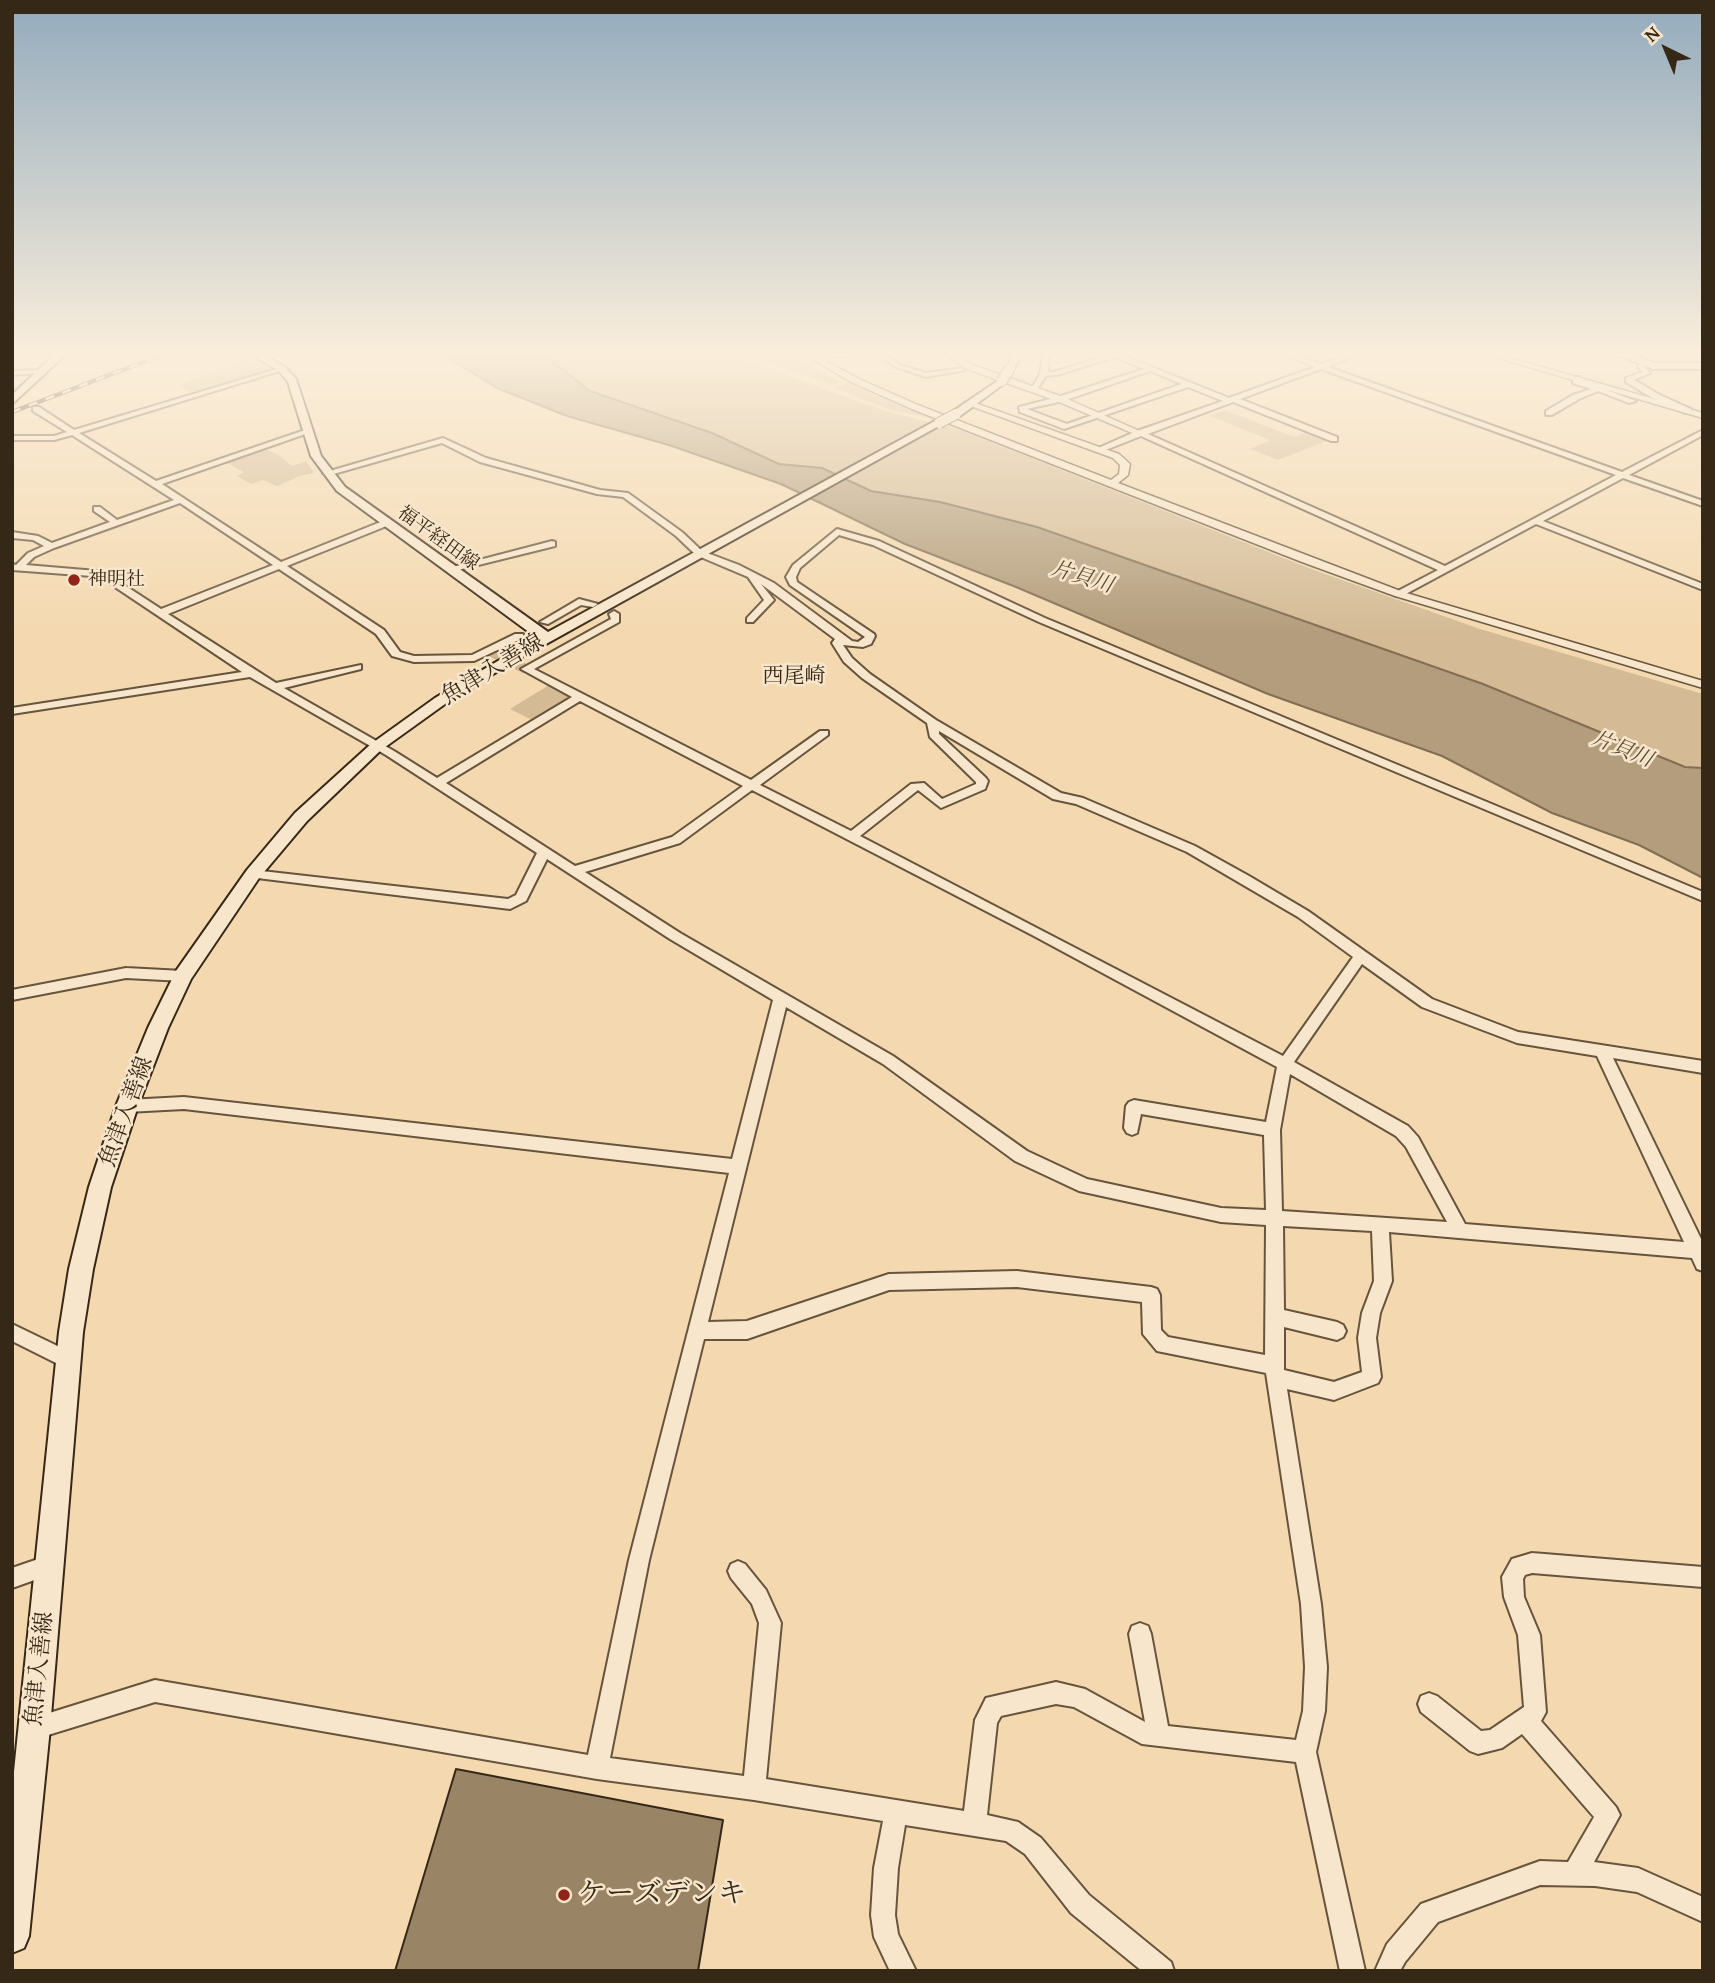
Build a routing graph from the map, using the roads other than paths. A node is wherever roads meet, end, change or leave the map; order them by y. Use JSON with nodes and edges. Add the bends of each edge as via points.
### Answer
{"nodes":[{"id":1,"x":98,"y":448,"type":"edge"},
{"id":2,"x":258,"y":448,"type":"edge"},
{"id":3,"x":313,"y":448,"type":"edge"},
{"id":4,"x":416,"y":448,"type":"edge"},
{"id":5,"x":462,"y":448,"type":"edge"},
{"id":6,"x":894,"y":448,"type":"edge"},
{"id":7,"x":1018,"y":448,"type":"edge"},
{"id":8,"x":1096,"y":448,"type":"edge"},
{"id":9,"x":1104,"y":448,"type":"edge"},
{"id":10,"x":1173,"y":448,"type":"edge"},
{"id":11,"x":1545,"y":448,"type":"edge"},
{"id":12,"x":1673,"y":448,"type":"edge"},
{"id":13,"x":1100,"y":449,"type":"junction"},
{"id":14,"x":327,"y":473,"type":"junction"},
{"id":15,"x":1621,"y":475,"type":"junction"},
{"id":16,"x":155,"y":484,"type":"junction"},
{"id":17,"x":1112,"y":484,"type":"junction"},
{"id":18,"x":181,"y":500,"type":"junction"},
{"id":19,"x":1703,"y":504,"type":"edge"},
{"id":20,"x":97,"y":509,"type":"dead end"},
{"id":21,"x":1535,"y":521,"type":"junction"},
{"id":22,"x":116,"y":523,"type":"junction"},
{"id":23,"x":386,"y":523,"type":"junction"},
{"id":24,"x":12,"y":535,"type":"edge"},
{"id":25,"x":552,"y":544,"type":"dead end"},
{"id":26,"x":51,"y":546,"type":"junction"},
{"id":27,"x":704,"y":551,"type":"junction"},
{"id":28,"x":281,"y":566,"type":"junction"},
{"id":29,"x":16,"y":567,"type":"edge"},
{"id":30,"x":450,"y":569,"type":"junction"},
{"id":31,"x":1444,"y":569,"type":"junction"},
{"id":32,"x":751,"y":577,"type":"junction"},
{"id":33,"x":1703,"y":587,"type":"edge"},
{"id":34,"x":1399,"y":594,"type":"junction"},
{"id":35,"x":593,"y":604,"type":"dead end"},
{"id":36,"x":161,"y":613,"type":"junction"},
{"id":37,"x":614,"y":614,"type":"dead end"},
{"id":38,"x":750,"y":620,"type":"dead end"},
{"id":39,"x":546,"y":630,"type":"junction"},
{"id":40,"x":519,"y":636,"type":"dead end"},
{"id":41,"x":840,"y":638,"type":"junction"},
{"id":42,"x":357,"y":667,"type":"dead end"},
{"id":43,"x":252,"y":674,"type":"junction"},
{"id":44,"x":1703,"y":685,"type":"edge"},
{"id":45,"x":273,"y":687,"type":"junction"},
{"id":46,"x":581,"y":696,"type":"junction"},
{"id":47,"x":12,"y":710,"type":"edge"},
{"id":48,"x":932,"y":722,"type":"junction"},
{"id":49,"x":824,"y":733,"type":"dead end"},
{"id":50,"x":376,"y":747,"type":"junction"},
{"id":51,"x":438,"y":783,"type":"junction"},
{"id":52,"x":753,"y":785,"type":"junction"},
{"id":53,"x":852,"y":836,"type":"junction"},
{"id":54,"x":544,"y":852,"type":"junction"},
{"id":55,"x":574,"y":872,"type":"junction"},
{"id":56,"x":253,"y":874,"type":"junction"},
{"id":57,"x":1703,"y":897,"type":"edge"},
{"id":58,"x":1361,"y":955,"type":"junction"},
{"id":59,"x":183,"y":976,"type":"junction"},
{"id":60,"x":12,"y":995,"type":"edge"},
{"id":61,"x":781,"y":997,"type":"junction"},
{"id":62,"x":1602,"y":1051,"type":"junction"},
{"id":63,"x":1284,"y":1064,"type":"junction"},
{"id":64,"x":1703,"y":1067,"type":"edge"},
{"id":65,"x":127,"y":1106,"type":"junction"},
{"id":66,"x":1132,"y":1128,"type":"dead end"},
{"id":67,"x":1272,"y":1130,"type":"junction"},
{"id":68,"x":738,"y":1167,"type":"junction"},
{"id":69,"x":1273,"y":1219,"type":"junction"},
{"id":70,"x":1380,"y":1224,"type":"junction"},
{"id":71,"x":1460,"y":1231,"type":"junction"},
{"id":72,"x":1701,"y":1255,"type":"edge"},
{"id":73,"x":1275,"y":1316,"type":"junction"},
{"id":74,"x":697,"y":1331,"type":"junction"},
{"id":75,"x":1337,"y":1331,"type":"dead end"},
{"id":76,"x":12,"y":1332,"type":"edge"},
{"id":77,"x":68,"y":1360,"type":"junction"},
{"id":78,"x":1275,"y":1372,"type":"junction"},
{"id":79,"x":50,"y":1565,"type":"junction"},
{"id":80,"x":738,"y":1571,"type":"dead end"},
{"id":81,"x":1703,"y":1577,"type":"edge"},
{"id":82,"x":12,"y":1578,"type":"edge"},
{"id":83,"x":1140,"y":1634,"type":"dead end"},
{"id":84,"x":1429,"y":1704,"type":"dead end"},
{"id":85,"x":1525,"y":1720,"type":"junction"},
{"id":86,"x":35,"y":1728,"type":"junction"},
{"id":87,"x":1159,"y":1736,"type":"junction"},
{"id":88,"x":1305,"y":1752,"type":"junction"},
{"id":89,"x":597,"y":1768,"type":"junction"},
{"id":90,"x":754,"y":1789,"type":"junction"},
{"id":91,"x":896,"y":1812,"type":"junction"},
{"id":92,"x":974,"y":1825,"type":"junction"},
{"id":93,"x":1575,"y":1873,"type":"junction"},
{"id":94,"x":1703,"y":1910,"type":"edge"},
{"id":95,"x":12,"y":1936,"type":"edge"},
{"id":96,"x":904,"y":1971,"type":"edge"},
{"id":97,"x":1162,"y":1971,"type":"edge"},
{"id":98,"x":1353,"y":1971,"type":"edge"},
{"id":99,"x":1387,"y":1971,"type":"edge"}],
"edges":[{"from":1,"to":16,"type":"street"},
{"from":2,"to":16,"type":"street"},
{"from":3,"to":14,"type":"main road","name":"福平経田線"},
{"from":4,"to":14,"type":"street"},
{"from":5,"to":27,"type":"street","via":[[483,460],[625,495]]},
{"from":6,"to":27,"type":"main road","name":"魚津入善線","bridge":true},
{"from":7,"to":17,"type":"street"},
{"from":8,"to":13,"type":"street"},
{"from":9,"to":13,"type":"street"},
{"from":10,"to":31,"type":"street"},
{"from":11,"to":15,"type":"street"},
{"from":12,"to":15,"type":"street"},
{"from":13,"to":17,"type":"street","via":[[1125,464],[1123,475]]},
{"from":14,"to":23,"type":"main road","name":"福平経田線"},
{"from":15,"to":19,"type":"street"},
{"from":15,"to":21,"type":"street"},
{"from":16,"to":18,"type":"street"},
{"from":17,"to":34,"type":"street"},
{"from":18,"to":22,"type":"street"},
{"from":18,"to":28,"type":"street"},
{"from":20,"to":22,"type":"street"},
{"from":21,"to":31,"type":"street"},
{"from":21,"to":33,"type":"street"},
{"from":22,"to":26,"type":"street"},
{"from":23,"to":28,"type":"street"},
{"from":23,"to":30,"type":"main road","name":"福平経田線"},
{"from":24,"to":26,"type":"street","via":[[36,538]]},
{"from":25,"to":30,"type":"street"},
{"from":26,"to":29,"type":"street"},
{"from":27,"to":32,"type":"street"},
{"from":27,"to":39,"type":"main road","name":"魚津入善線"},
{"from":28,"to":36,"type":"street"},
{"from":28,"to":40,"type":"street","via":[[380,632],[396,654],[414,659],[474,658]]},
{"from":29,"to":36,"type":"street","via":[[94,573]]},
{"from":30,"to":39,"type":"main road","name":"福平経田線"},
{"from":31,"to":34,"type":"street"},
{"from":32,"to":38,"type":"street","via":[[769,600]]},
{"from":32,"to":41,"type":"street","via":[[771,585]]},
{"from":34,"to":44,"type":"street"},
{"from":35,"to":39,"type":"street","via":[[579,602]]},
{"from":36,"to":43,"type":"street"},
{"from":37,"to":46,"type":"street","via":[[616,620],[526,669]]},
{"from":39,"to":50,"type":"main road","name":"魚津入善線"},
{"from":41,"to":48,"type":"street","via":[[836,643],[848,660]]},
{"from":41,"to":57,"type":"street","via":[[859,645],[870,636],[793,583],[791,577],[802,561],[837,532],[876,543],[1042,620]]},
{"from":42,"to":45,"type":"street"},
{"from":43,"to":45,"type":"street"},
{"from":43,"to":47,"type":"street"},
{"from":45,"to":50,"type":"street"},
{"from":46,"to":51,"type":"street"},
{"from":46,"to":52,"type":"street"},
{"from":48,"to":53,"type":"street","via":[[934,735],[982,781],[981,786],[941,804],[920,786],[915,787]]},
{"from":48,"to":58,"type":"street","via":[[1057,796],[1079,801],[1201,855],[1303,914]]},
{"from":49,"to":52,"type":"street"},
{"from":50,"to":51,"type":"street"},
{"from":50,"to":56,"type":"main road","name":"魚津入善線","via":[[301,817]]},
{"from":51,"to":54,"type":"street"},
{"from":52,"to":53,"type":"street"},
{"from":52,"to":55,"type":"street","via":[[676,840]]},
{"from":53,"to":63,"type":"street"},
{"from":54,"to":55,"type":"street"},
{"from":54,"to":56,"type":"street","via":[[521,898],[510,904]]},
{"from":55,"to":61,"type":"street"},
{"from":56,"to":59,"type":"main road","name":"魚津入善線"},
{"from":58,"to":62,"type":"street","via":[[1427,1003],[1517,1037]]},
{"from":58,"to":63,"type":"street"},
{"from":59,"to":60,"type":"street","via":[[126,972]]},
{"from":59,"to":65,"type":"main road","name":"魚津入善線"},
{"from":61,"to":68,"type":"street"},
{"from":61,"to":69,"type":"street","via":[[888,1060],[1021,1156],[1085,1186],[1221,1215]]},
{"from":62,"to":64,"type":"street"},
{"from":62,"to":72,"type":"street"},
{"from":63,"to":67,"type":"street"},
{"from":63,"to":71,"type":"street","via":[[1402,1131]]},
{"from":65,"to":68,"type":"street","via":[[184,1103]]},
{"from":65,"to":77,"type":"main road","name":"魚津入善線","via":[[100,1187],[81,1269]]},
{"from":66,"to":67,"type":"street","via":[[1135,1107]]},
{"from":67,"to":69,"type":"street"},
{"from":68,"to":74,"type":"street"},
{"from":69,"to":70,"type":"street"},
{"from":69,"to":73,"type":"street"},
{"from":70,"to":71,"type":"street"},
{"from":70,"to":78,"type":"street","via":[[1383,1281],[1367,1338],[1372,1377],[1334,1391]]},
{"from":71,"to":72,"type":"street"},
{"from":73,"to":75,"type":"street"},
{"from":73,"to":78,"type":"street"},
{"from":74,"to":78,"type":"street","via":[[747,1330],[889,1282],[1017,1279],[1151,1295],[1152,1334],[1163,1345]]},
{"from":74,"to":89,"type":"street","via":[[639,1560]]},
{"from":76,"to":77,"type":"street"},
{"from":77,"to":79,"type":"main road","name":"魚津入善線"},
{"from":78,"to":88,"type":"street","via":[[1311,1604],[1316,1667],[1314,1712]]},
{"from":79,"to":82,"type":"street"},
{"from":79,"to":86,"type":"main road","name":"魚津入善線"},
{"from":80,"to":90,"type":"street","via":[[760,1597],[770,1623]]},
{"from":81,"to":85,"type":"street","via":[[1532,1563],[1519,1566],[1512,1577],[1513,1587],[1529,1634],[1534,1677],[1535,1712]]},
{"from":83,"to":87,"type":"street"},
{"from":84,"to":85,"type":"street","via":[[1478,1743],[1493,1740]]},
{"from":85,"to":93,"type":"street","via":[[1608,1815]]},
{"from":86,"to":89,"type":"street","via":[[155,1691]]},
{"from":86,"to":95,"type":"main road","name":"魚津入善線"},
{"from":87,"to":88,"type":"street"},
{"from":87,"to":92,"type":"street","via":[[1142,1733],[1077,1697],[1056,1693],[994,1706],[986,1720]]},
{"from":88,"to":98,"type":"street"},
{"from":89,"to":90,"type":"street"},
{"from":90,"to":91,"type":"street"},
{"from":91,"to":92,"type":"street"},
{"from":91,"to":96,"type":"street","via":[[883,1915],[886,1937]]},
{"from":92,"to":97,"type":"street","via":[[1010,1830],[1033,1846],[1080,1904]]},
{"from":93,"to":94,"type":"street","via":[[1638,1880]]},
{"from":93,"to":99,"type":"street","via":[[1540,1873],[1430,1913]]}]}
